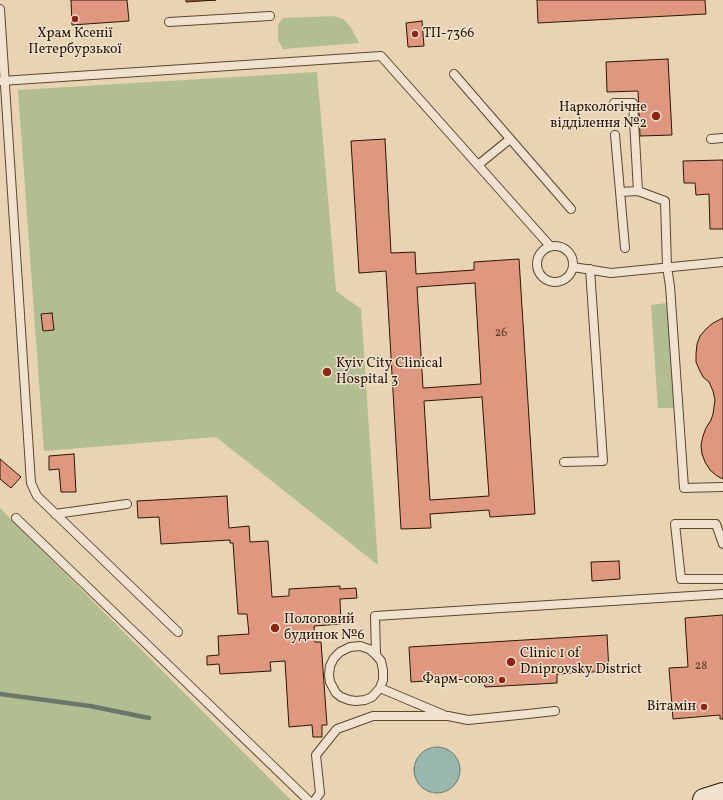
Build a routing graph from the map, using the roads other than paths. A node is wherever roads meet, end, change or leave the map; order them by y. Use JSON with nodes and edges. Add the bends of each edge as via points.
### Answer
{"nodes":[{"id":1,"x":0,"y":9,"type":"edge"},
{"id":2,"x":270,"y":16,"type":"dead end"},
{"id":3,"x":169,"y":22,"type":"dead end"},
{"id":4,"x":454,"y":74,"type":"dead end"},
{"id":5,"x":2,"y":81,"type":"edge"},
{"id":6,"x":614,"y":103,"type":"dead end"},
{"id":7,"x":615,"y":135,"type":"dead end"},
{"id":8,"x":723,"y":138,"type":"edge"},
{"id":9,"x":510,"y":139,"type":"junction"},
{"id":10,"x":711,"y":139,"type":"dead end"},
{"id":11,"x":478,"y":165,"type":"junction"},
{"id":12,"x":638,"y":191,"type":"junction"},
{"id":13,"x":620,"y":192,"type":"junction"},
{"id":14,"x":571,"y":209,"type":"dead end"},
{"id":15,"x":550,"y":246,"type":"junction"},
{"id":16,"x":625,"y":248,"type":"dead end"},
{"id":17,"x":723,"y":262,"type":"edge"},
{"id":18,"x":573,"y":267,"type":"junction"},
{"id":19,"x":667,"y":267,"type":"junction"},
{"id":20,"x":590,"y":269,"type":"junction"},
{"id":21,"x":564,"y":462,"type":"dead end"},
{"id":22,"x":723,"y":487,"type":"edge"},
{"id":23,"x":127,"y":504,"type":"dead end"},
{"id":24,"x":55,"y":514,"type":"junction"},
{"id":25,"x":16,"y":518,"type":"dead end"},
{"id":26,"x":723,"y":544,"type":"edge"},
{"id":27,"x":723,"y":579,"type":"edge"},
{"id":28,"x":723,"y":594,"type":"edge"},
{"id":29,"x":178,"y":632,"type":"dead end"},
{"id":30,"x":376,"y":655,"type":"junction"},
{"id":31,"x":380,"y":688,"type":"junction"},
{"id":32,"x":555,"y":711,"type":"dead end"},
{"id":33,"x":448,"y":716,"type":"junction"},
{"id":34,"x":723,"y":794,"type":"edge"},
{"id":35,"x":308,"y":800,"type":"edge"},
{"id":36,"x":315,"y":800,"type":"edge"},
{"id":37,"x":704,"y":800,"type":"edge"}],
"edges":[{"from":1,"to":5,"type":"lane"},
{"from":2,"to":3,"type":"lane"},
{"from":4,"to":9,"type":"lane"},
{"from":5,"to":11,"type":"lane","via":[[381,56]]},
{"from":5,"to":24,"type":"lane","via":[[31,484],[37,496]]},
{"from":6,"to":12,"type":"lane","via":[[633,103]]},
{"from":7,"to":13,"type":"lane"},
{"from":8,"to":10,"type":"lane"},
{"from":9,"to":11,"type":"lane"},
{"from":9,"to":14,"type":"lane"},
{"from":11,"to":15,"type":"lane"},
{"from":12,"to":13,"type":"lane"},
{"from":12,"to":19,"type":"lane","via":[[665,201]]},
{"from":13,"to":16,"type":"lane"},
{"from":15,"to":18,"type":"lane","via":[[556,245],[568,251],[573,260]]},
{"from":15,"to":18,"type":"lane","via":[[542,250],[536,261],[542,277],[553,283],[560,282],[567,278]]},
{"from":17,"to":19,"type":"lane"},
{"from":18,"to":20,"type":"lane"},
{"from":19,"to":20,"type":"lane","via":[[611,273]]},
{"from":19,"to":22,"type":"lane","via":[[684,488]]},
{"from":20,"to":21,"type":"lane","via":[[603,461]]},
{"from":23,"to":24,"type":"lane"},
{"from":24,"to":29,"type":"lane"},
{"from":25,"to":35,"type":"lane"},
{"from":26,"to":27,"type":"lane","via":[[716,524],[675,524],[680,580]]},
{"from":28,"to":30,"type":"lane","via":[[375,616]]},
{"from":30,"to":31,"type":"lane","via":[[384,670]]},
{"from":30,"to":31,"type":"lane","via":[[360,646],[345,649],[334,658],[329,675],[336,693],[349,700],[365,700]]},
{"from":31,"to":33,"type":"lane"},
{"from":32,"to":33,"type":"lane","via":[[468,720]]},
{"from":33,"to":36,"type":"lane","via":[[373,716],[336,729],[316,755],[320,793]]},
{"from":34,"to":37,"type":"street"}]}
